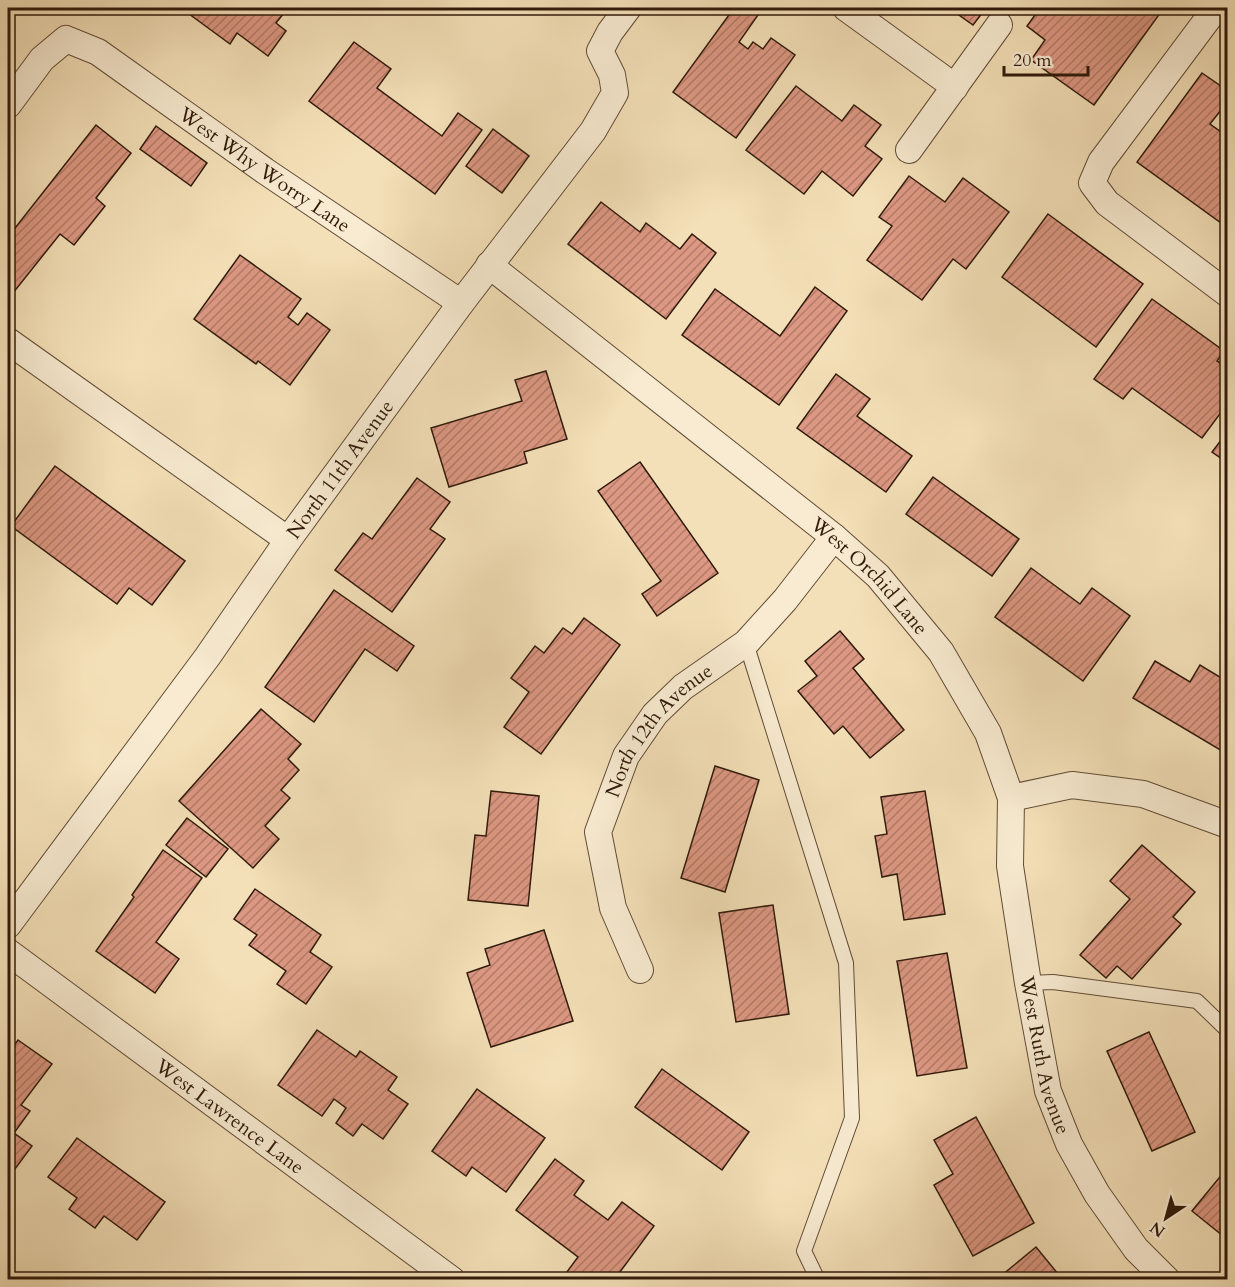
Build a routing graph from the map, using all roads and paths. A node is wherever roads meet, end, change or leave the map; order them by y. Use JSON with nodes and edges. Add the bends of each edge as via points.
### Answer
{"nodes":[{"id":1,"x":628,"y":8,"type":"edge"},
{"id":2,"x":846,"y":8,"type":"edge"},
{"id":3,"x":1216,"y":8,"type":"edge"},
{"id":4,"x":999,"y":25,"type":"dead end"},
{"id":5,"x":955,"y":87,"type":"junction"},
{"id":6,"x":8,"y":105,"type":"edge"},
{"id":7,"x":909,"y":150,"type":"dead end"},
{"id":8,"x":489,"y":266,"type":"junction"},
{"id":9,"x":1227,"y":294,"type":"edge"},
{"id":10,"x":461,"y":303,"type":"junction"},
{"id":11,"x":8,"y":341,"type":"edge"},
{"id":12,"x":834,"y":537,"type":"junction"},
{"id":13,"x":288,"y":540,"type":"junction"},
{"id":14,"x":746,"y":643,"type":"junction"},
{"id":15,"x":1011,"y":798,"type":"junction"},
{"id":16,"x":1227,"y":825,"type":"edge"},
{"id":17,"x":8,"y":925,"type":"edge"},
{"id":18,"x":8,"y":952,"type":"edge"},
{"id":19,"x":639,"y":970,"type":"dead end"},
{"id":20,"x":1028,"y":983,"type":"junction"},
{"id":21,"x":1227,"y":1030,"type":"edge"},
{"id":22,"x":452,"y":1280,"type":"edge"},
{"id":23,"x":818,"y":1280,"type":"edge"},
{"id":24,"x":1167,"y":1280,"type":"edge"}],
"edges":[{"from":1,"to":8,"type":"street","name":"North 11th Avenue","via":[[600,51],[612,75],[615,93],[594,131]]},
{"from":2,"to":5,"type":"street"},
{"from":3,"to":9,"type":"street","via":[[1101,162],[1092,183],[1107,203]]},
{"from":4,"to":5,"type":"street"},
{"from":5,"to":7,"type":"street"},
{"from":6,"to":10,"type":"street","name":"West Why Worry Lane","via":[[42,59],[66,39],[98,52]]},
{"from":8,"to":10,"type":"street","name":"North 11th Avenue"},
{"from":8,"to":12,"type":"street","name":"West Orchid Lane"},
{"from":10,"to":13,"type":"street","name":"North 11th Avenue"},
{"from":11,"to":13,"type":"street"},
{"from":12,"to":14,"type":"street","name":"North 12th Avenue"},
{"from":12,"to":15,"type":"street","name":"West Orchid Lane","via":[[878,576],[941,652],[988,733]]},
{"from":13,"to":17,"type":"street","name":"North 11th Avenue","via":[[208,656]]},
{"from":14,"to":19,"type":"street","name":"North 12th Avenue","via":[[683,687],[655,714],[626,756],[598,832],[613,908]]},
{"from":14,"to":23,"type":"lane","via":[[846,963],[852,1118],[804,1251]]},
{"from":15,"to":16,"type":"street","via":[[1072,785],[1143,794]]},
{"from":15,"to":20,"type":"street","name":"West Ruth Avenue","via":[[1010,866]]},
{"from":18,"to":22,"type":"street","name":"West Lawrence Lane"},
{"from":20,"to":21,"type":"lane","via":[[1053,982],[1197,1001]]},
{"from":20,"to":24,"type":"street","name":"West Ruth Avenue","via":[[1048,1091],[1070,1144],[1097,1194],[1136,1249]]}]}
